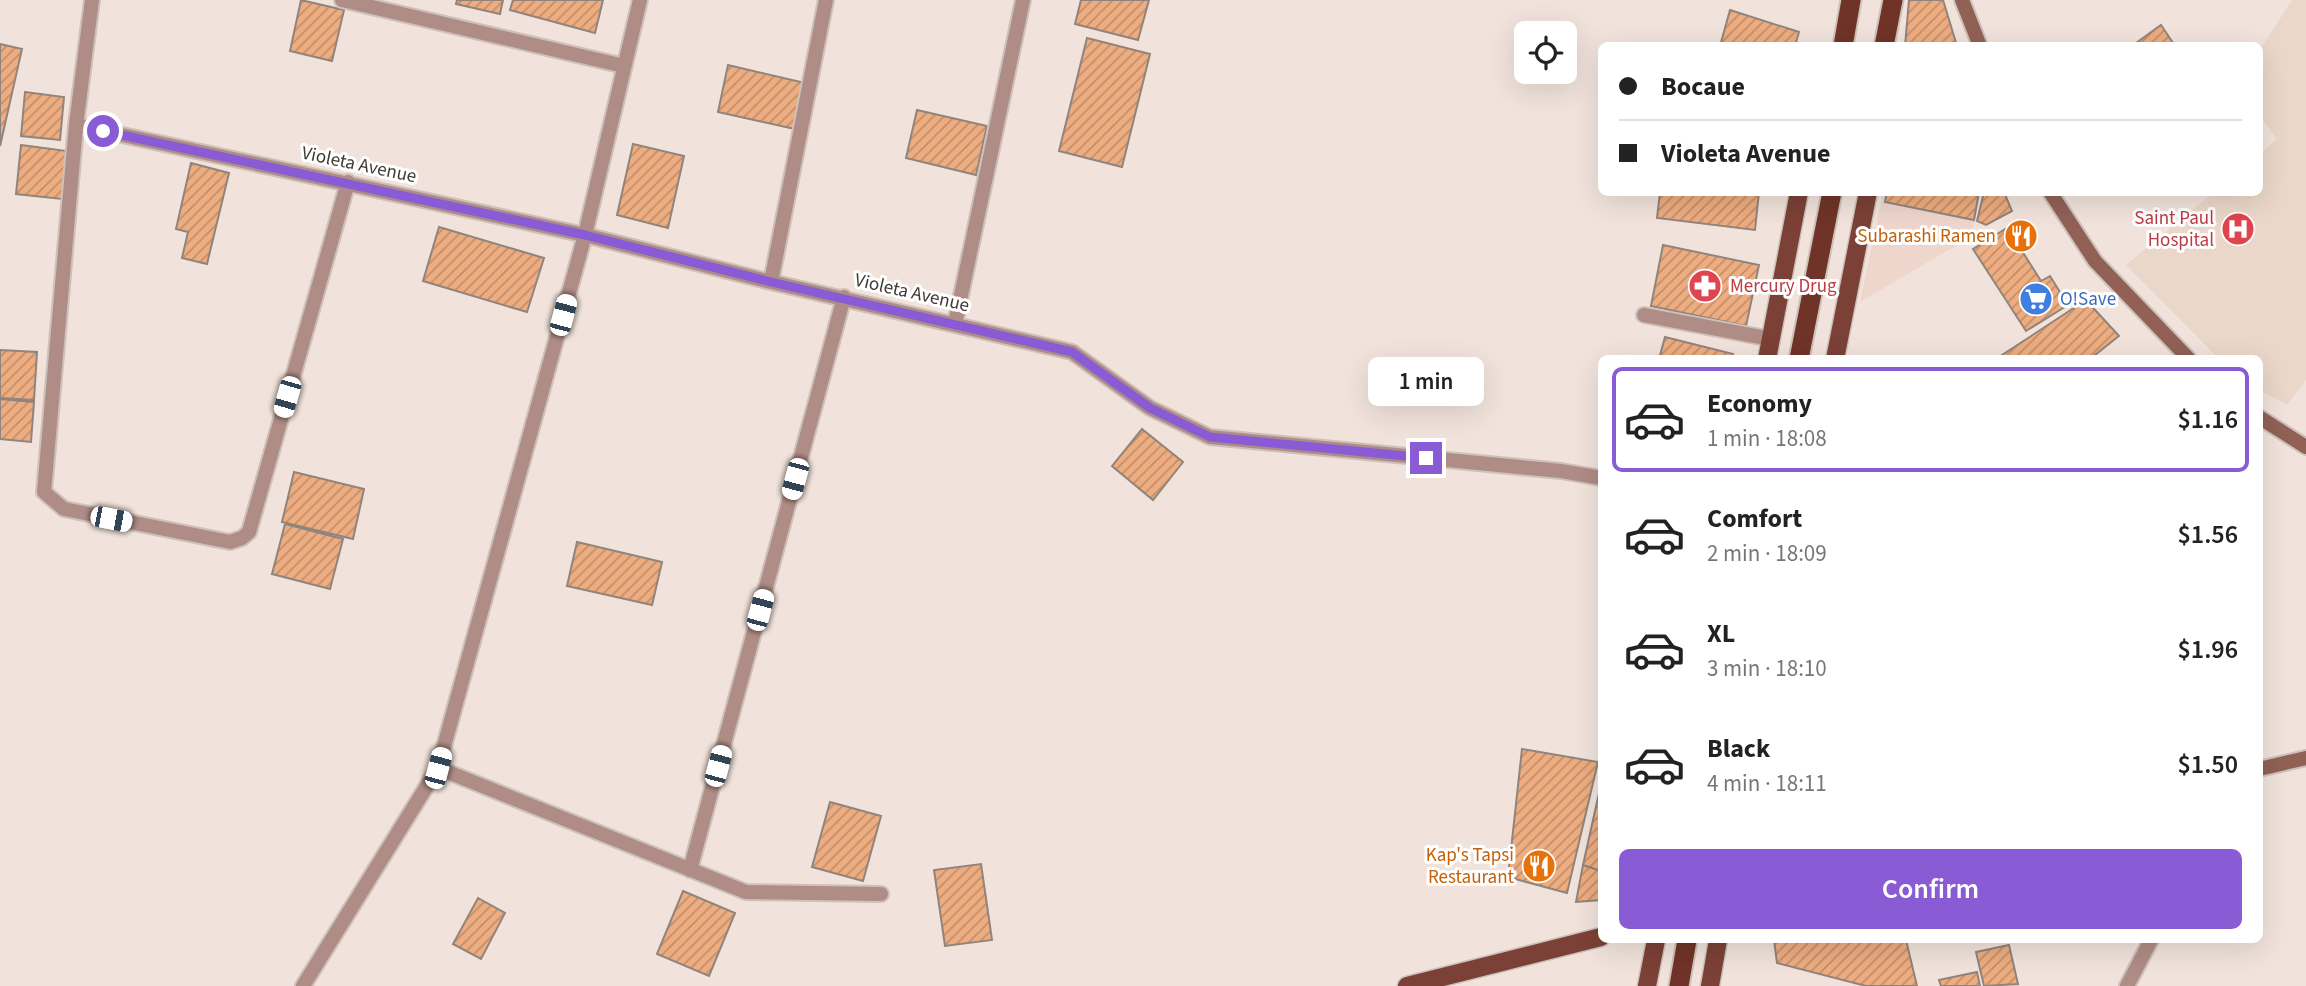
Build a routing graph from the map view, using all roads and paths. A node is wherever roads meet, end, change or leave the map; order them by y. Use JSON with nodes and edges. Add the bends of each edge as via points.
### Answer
{"nodes":[{"id":1,"x":92,"y":0,"type":"edge"},
{"id":2,"x":342,"y":0,"type":"edge"},
{"id":3,"x":640,"y":0,"type":"edge"},
{"id":4,"x":826,"y":0,"type":"edge"},
{"id":5,"x":1023,"y":0,"type":"edge"},
{"id":6,"x":1851,"y":0,"type":"edge"},
{"id":7,"x":1893,"y":0,"type":"edge"},
{"id":8,"x":1962,"y":0,"type":"edge"},
{"id":9,"x":1844,"y":42,"type":"edge"},
{"id":10,"x":1885,"y":42,"type":"edge"},
{"id":11,"x":1978,"y":42,"type":"edge"},
{"id":12,"x":624,"y":66,"type":"junction"},
{"id":13,"x":76,"y":125,"type":"junction"},
{"id":14,"x":348,"y":183,"type":"junction"},
{"id":15,"x":1798,"y":196,"type":"edge"},
{"id":16,"x":1831,"y":196,"type":"edge"},
{"id":17,"x":1867,"y":196,"type":"edge"},
{"id":18,"x":2052,"y":196,"type":"edge"},
{"id":19,"x":585,"y":235,"type":"junction"},
{"id":20,"x":771,"y":282,"type":"junction"},
{"id":21,"x":844,"y":297,"type":"junction"},
{"id":22,"x":1644,"y":315,"type":"dead end"},
{"id":23,"x":955,"y":324,"type":"junction"},
{"id":24,"x":1771,"y":339,"type":"junction"},
{"id":25,"x":1768,"y":355,"type":"edge"},
{"id":26,"x":1800,"y":355,"type":"edge"},
{"id":27,"x":1836,"y":355,"type":"edge"},
{"id":28,"x":2185,"y":355,"type":"edge"},
{"id":29,"x":2263,"y":420,"type":"edge"},
{"id":30,"x":2306,"y":447,"type":"edge"},
{"id":31,"x":1598,"y":477,"type":"edge"},
{"id":32,"x":2306,"y":758,"type":"edge"},
{"id":33,"x":438,"y":768,"type":"junction"},
{"id":34,"x":2263,"y":768,"type":"edge"},
{"id":35,"x":690,"y":870,"type":"junction"},
{"id":36,"x":881,"y":894,"type":"dead end"},
{"id":37,"x":1598,"y":938,"type":"edge"},
{"id":38,"x":1655,"y":943,"type":"edge"},
{"id":39,"x":1686,"y":943,"type":"edge"},
{"id":40,"x":1717,"y":943,"type":"edge"},
{"id":41,"x":2149,"y":943,"type":"edge"},
{"id":42,"x":303,"y":986,"type":"edge"},
{"id":43,"x":1407,"y":986,"type":"edge"},
{"id":44,"x":1647,"y":986,"type":"edge"},
{"id":45,"x":1679,"y":986,"type":"edge"},
{"id":46,"x":1710,"y":986,"type":"edge"},
{"id":47,"x":2127,"y":986,"type":"edge"}],
"edges":[{"from":1,"to":13,"type":"street"},
{"from":2,"to":12,"type":"street"},
{"from":3,"to":12,"type":"street"},
{"from":4,"to":20,"type":"street"},
{"from":5,"to":23,"type":"street"},
{"from":6,"to":9,"type":"highway"},
{"from":7,"to":10,"type":"highway"},
{"from":8,"to":11,"type":"main road"},
{"from":12,"to":19,"type":"street"},
{"from":13,"to":14,"type":"street","name":"Violeta Avenue"},
{"from":13,"to":14,"type":"street","via":[[44,492],[64,509],[230,542],[249,531]]},
{"from":14,"to":19,"type":"street","name":"Violeta Avenue"},
{"from":15,"to":24,"type":"main road"},
{"from":16,"to":26,"type":"highway"},
{"from":17,"to":27,"type":"main road"},
{"from":18,"to":28,"type":"main road","via":[[2095,261]]},
{"from":19,"to":20,"type":"street","name":"Violeta Avenue"},
{"from":19,"to":33,"type":"street"},
{"from":20,"to":21,"type":"street","name":"Violeta Avenue"},
{"from":21,"to":23,"type":"street","name":"Violeta Avenue"},
{"from":21,"to":35,"type":"street"},
{"from":22,"to":24,"type":"street"},
{"from":23,"to":31,"type":"street","name":"Violeta Avenue","via":[[1072,352],[1150,408],[1210,437]]},
{"from":24,"to":25,"type":"main road"},
{"from":29,"to":30,"type":"main road"},
{"from":32,"to":34,"type":"main road"},
{"from":33,"to":35,"type":"street"},
{"from":33,"to":42,"type":"street"},
{"from":35,"to":36,"type":"street","via":[[746,892]]},
{"from":37,"to":43,"type":"main road"},
{"from":38,"to":44,"type":"main road"},
{"from":39,"to":45,"type":"highway"},
{"from":40,"to":46,"type":"main road"},
{"from":41,"to":47,"type":"street"}]}
